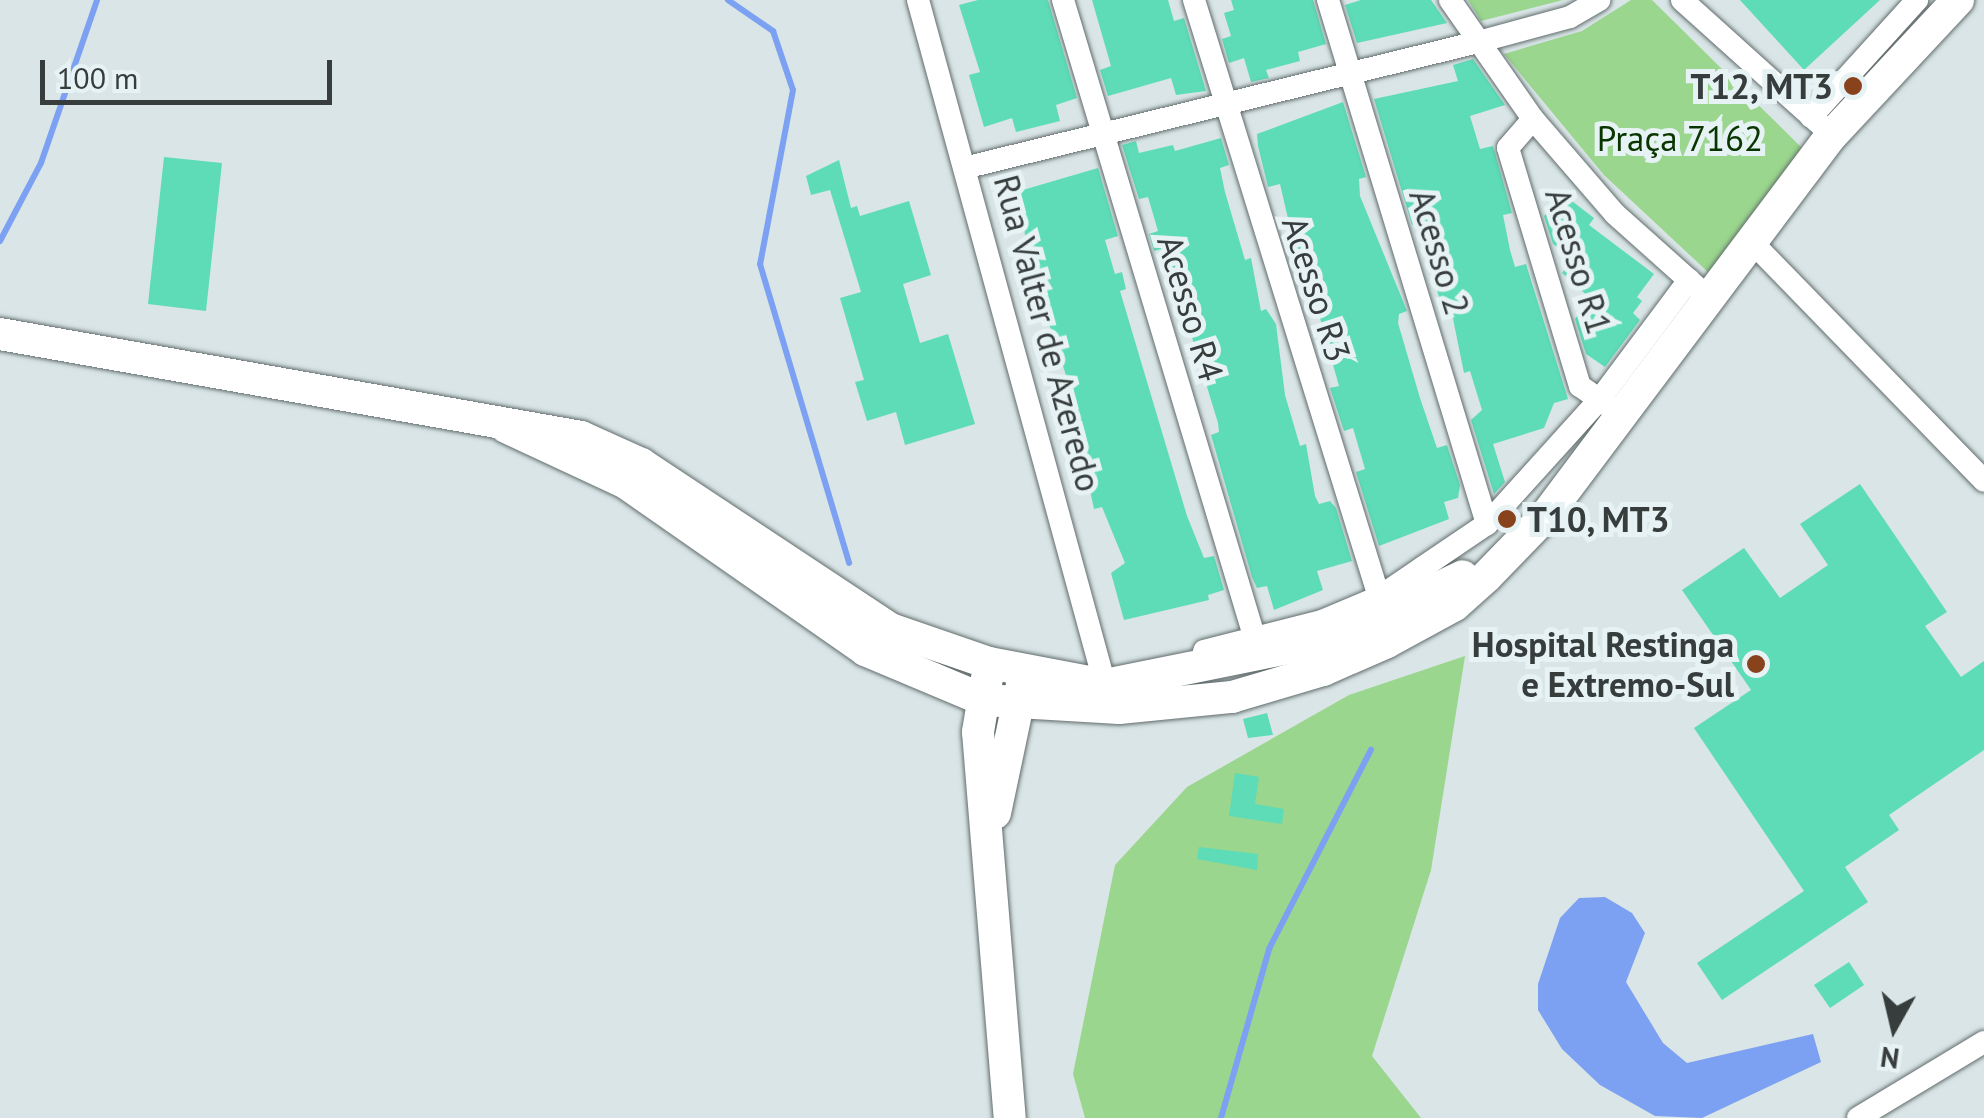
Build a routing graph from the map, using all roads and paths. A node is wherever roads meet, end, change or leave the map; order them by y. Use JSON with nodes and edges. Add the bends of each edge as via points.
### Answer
{"nodes":[{"id":1,"x":918,"y":0,"type":"edge"},
{"id":2,"x":1063,"y":0,"type":"edge"},
{"id":3,"x":1194,"y":0,"type":"edge"},
{"id":4,"x":1328,"y":0,"type":"edge"},
{"id":5,"x":1450,"y":0,"type":"edge"},
{"id":6,"x":1599,"y":0,"type":"edge"},
{"id":7,"x":1682,"y":0,"type":"edge"},
{"id":8,"x":1958,"y":0,"type":"edge"},
{"id":9,"x":1904,"y":4,"type":"edge"},
{"id":10,"x":1478,"y":42,"type":"junction"},
{"id":11,"x":1349,"y":74,"type":"junction"},
{"id":12,"x":1222,"y":105,"type":"junction"},
{"id":13,"x":1533,"y":119,"type":"junction"},
{"id":14,"x":1821,"y":126,"type":"junction"},
{"id":15,"x":1101,"y":134,"type":"junction"},
{"id":16,"x":968,"y":168,"type":"junction"},
{"id":17,"x":1748,"y":239,"type":"junction"},
{"id":18,"x":1698,"y":287,"type":"junction"},
{"id":19,"x":0,"y":334,"type":"edge"},
{"id":20,"x":1609,"y":406,"type":"junction"},
{"id":21,"x":506,"y":427,"type":"junction"},
{"id":22,"x":1984,"y":481,"type":"edge"},
{"id":23,"x":1525,"y":489,"type":"junction"},
{"id":24,"x":1548,"y":514,"type":"junction"},
{"id":25,"x":1487,"y":524,"type":"junction"},
{"id":26,"x":1518,"y":542,"type":"junction"},
{"id":27,"x":1378,"y":598,"type":"junction"},
{"id":28,"x":1326,"y":631,"type":"junction"},
{"id":29,"x":1254,"y":636,"type":"junction"},
{"id":30,"x":989,"y":663,"type":"junction"},
{"id":31,"x":1024,"y":671,"type":"junction"},
{"id":32,"x":1115,"y":692,"type":"junction"},
{"id":33,"x":981,"y":716,"type":"junction"},
{"id":34,"x":1018,"y":718,"type":"junction"},
{"id":35,"x":990,"y":832,"type":"junction"},
{"id":36,"x":1984,"y":1042,"type":"edge"},
{"id":37,"x":1010,"y":1118,"type":"edge"},
{"id":38,"x":1858,"y":1118,"type":"edge"}],
"edges":[{"from":1,"to":16,"type":"street","name":"Rua Valter de Azeredo"},
{"from":2,"to":15,"type":"street","name":"Acesso R4"},
{"from":3,"to":12,"type":"street","name":"Acesso R3"},
{"from":4,"to":11,"type":"street","name":"Acesso 2"},
{"from":5,"to":10,"type":"street"},
{"from":6,"to":10,"type":"street","via":[[1570,17]]},
{"from":7,"to":14,"type":"street"},
{"from":8,"to":14,"type":"main road"},
{"from":9,"to":14,"type":"street"},
{"from":10,"to":11,"type":"street"},
{"from":10,"to":13,"type":"street"},
{"from":11,"to":12,"type":"street"},
{"from":11,"to":25,"type":"street","name":"Acesso 2"},
{"from":12,"to":15,"type":"street"},
{"from":12,"to":27,"type":"street","name":"Acesso R3"},
{"from":13,"to":18,"type":"street","via":[[1615,214]]},
{"from":13,"to":20,"type":"street","name":"Acesso R1","via":[[1508,148],[1580,386]]},
{"from":14,"to":17,"type":"main road"},
{"from":15,"to":16,"type":"street"},
{"from":15,"to":29,"type":"street","name":"Acesso R4"},
{"from":16,"to":32,"type":"street","name":"Rua Valter de Azeredo"},
{"from":17,"to":18,"type":"main road"},
{"from":17,"to":22,"type":"street"},
{"from":18,"to":20,"type":"main road"},
{"from":19,"to":21,"type":"main road"},
{"from":20,"to":23,"type":"street"},
{"from":20,"to":24,"type":"main road"},
{"from":21,"to":30,"type":"main road","via":[[580,437],[641,464],[890,629]]},
{"from":21,"to":33,"type":"main road","via":[[626,484],[866,650]]},
{"from":23,"to":24,"type":"street"},
{"from":23,"to":25,"type":"street"},
{"from":24,"to":26,"type":"main road"},
{"from":25,"to":27,"type":"street"},
{"from":26,"to":28,"type":"main road"},
{"from":26,"to":32,"type":"main road","via":[[1455,605],[1323,670],[1232,698]]},
{"from":27,"to":28,"type":"street"},
{"from":28,"to":29,"type":"street"},
{"from":28,"to":32,"type":"main road"},
{"from":29,"to":32,"type":"street"},
{"from":30,"to":31,"type":"main road"},
{"from":30,"to":33,"type":"main road"},
{"from":31,"to":32,"type":"main road"},
{"from":31,"to":34,"type":"main road"},
{"from":32,"to":34,"type":"main road"},
{"from":33,"to":34,"type":"main road"},
{"from":33,"to":35,"type":"main road"},
{"from":34,"to":35,"type":"main road"},
{"from":35,"to":37,"type":"main road"},
{"from":36,"to":38,"type":"street"}]}
